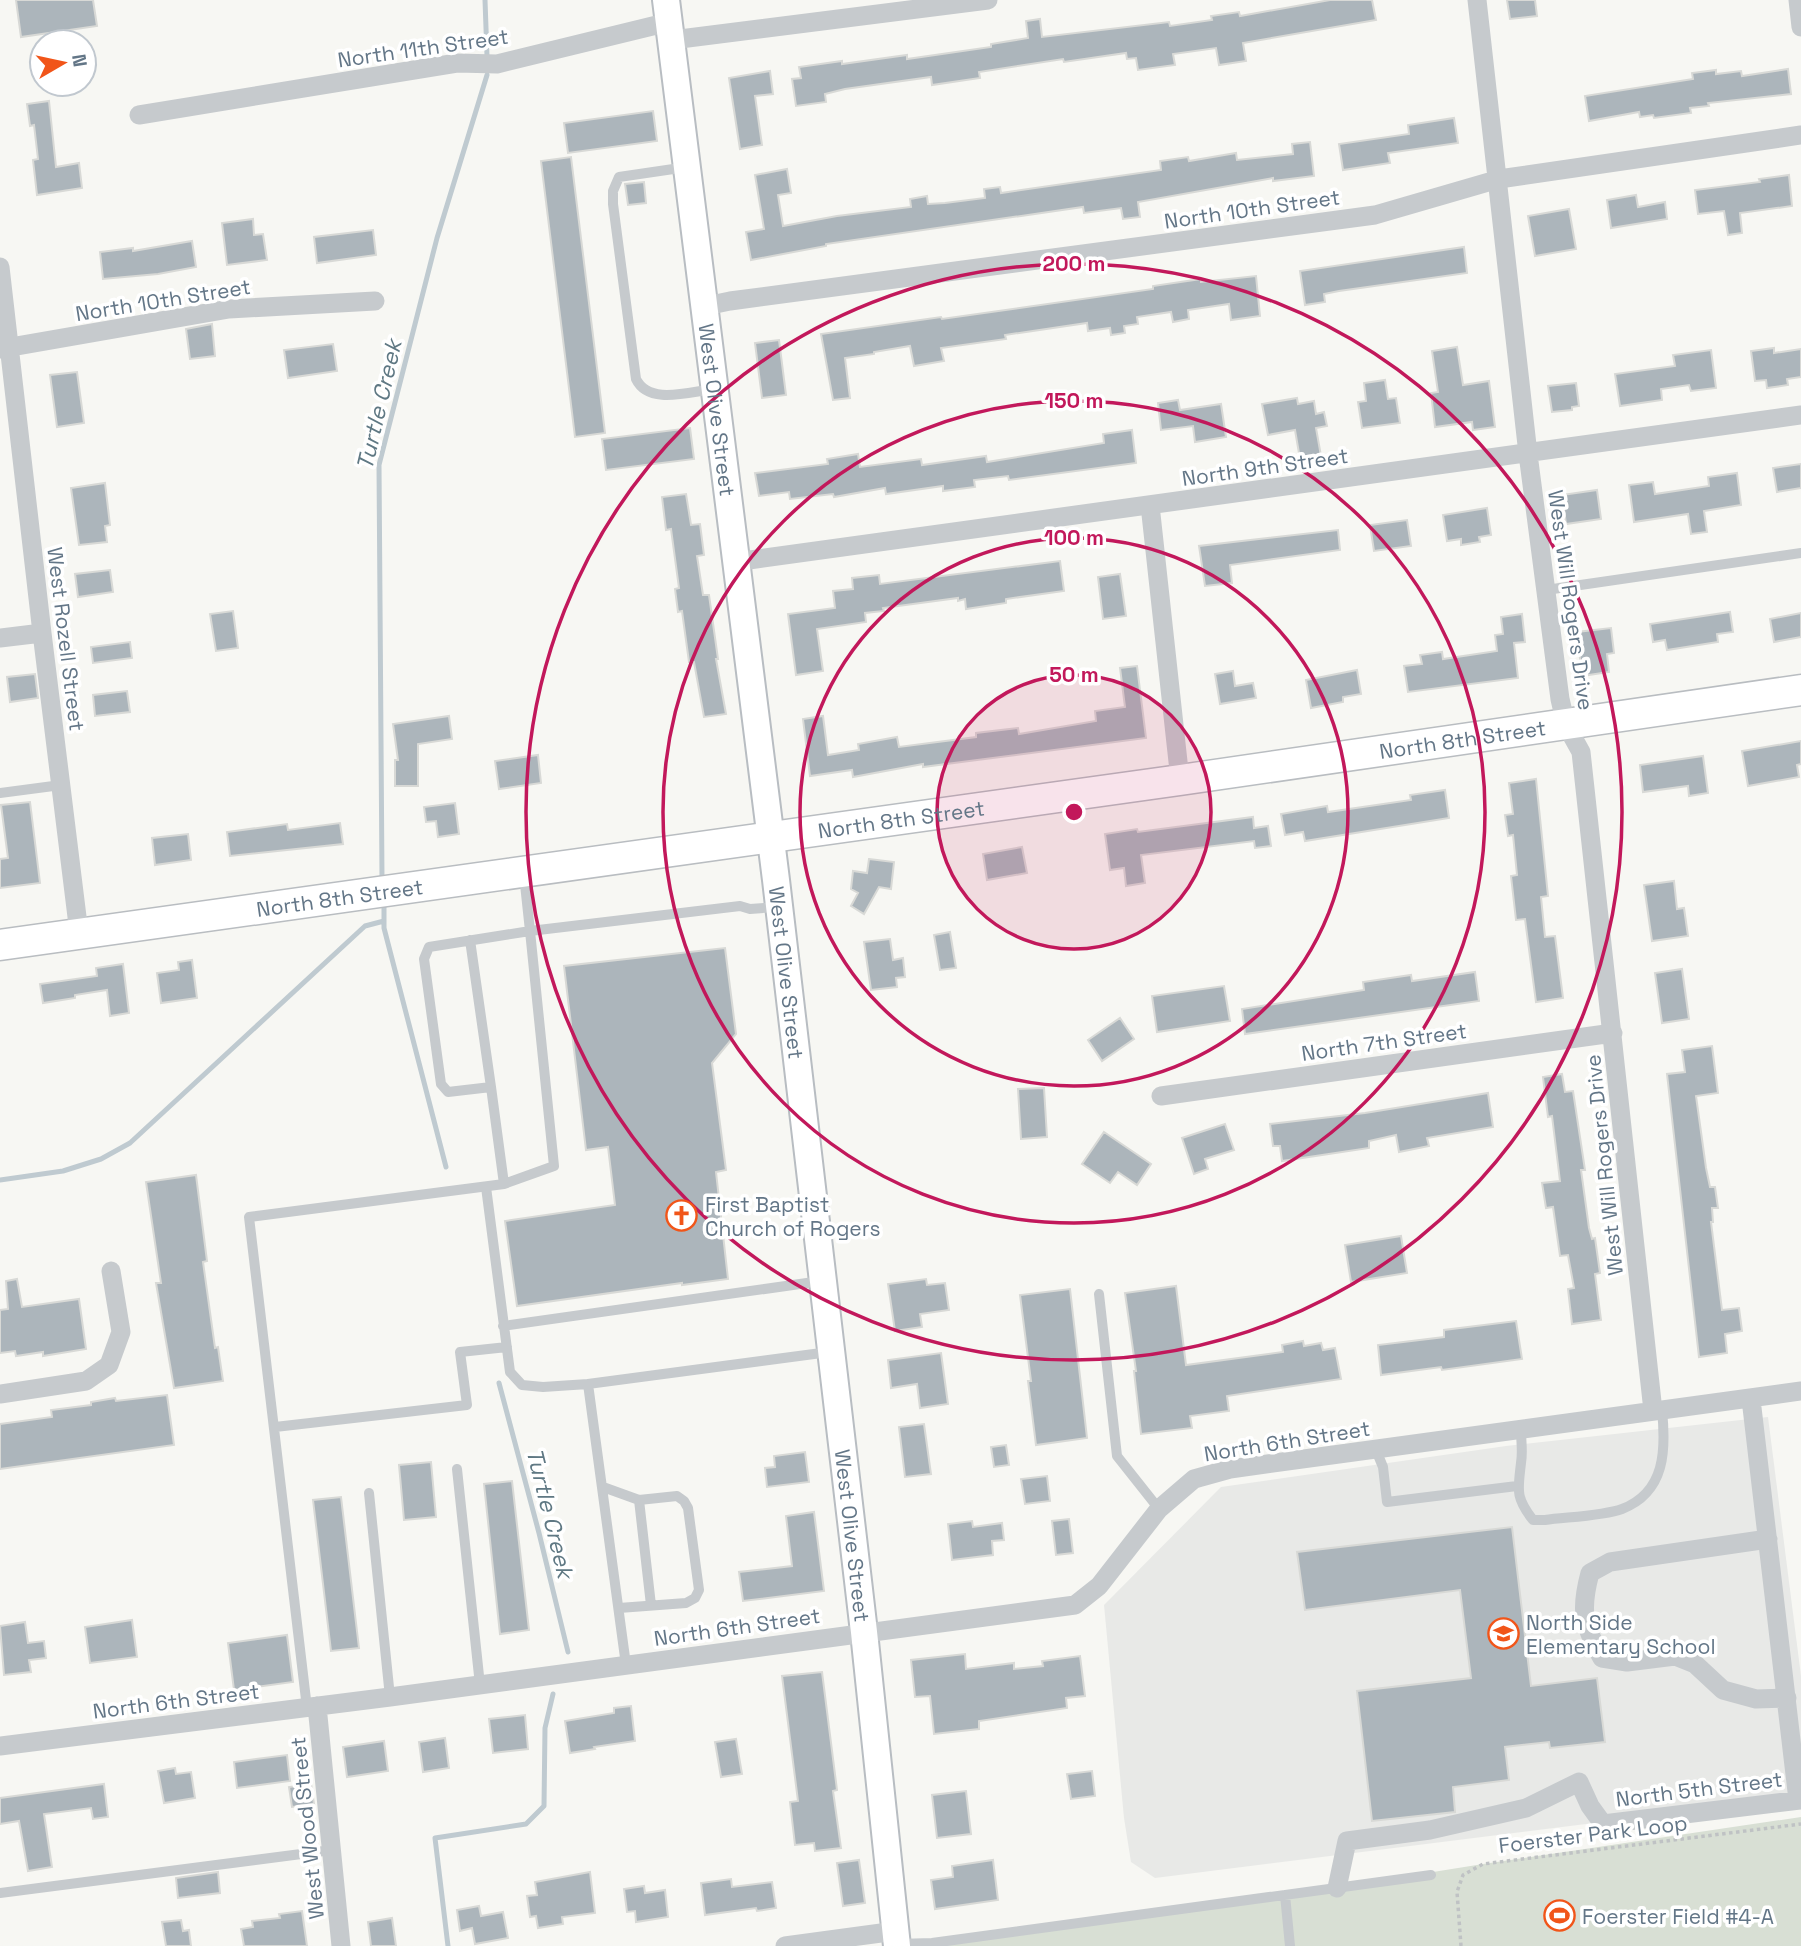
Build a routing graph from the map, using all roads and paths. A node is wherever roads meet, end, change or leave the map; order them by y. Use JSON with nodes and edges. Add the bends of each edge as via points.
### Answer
{"nodes":[{"id":1,"x":988,"y":0,"type":"edge"},
{"id":2,"x":1477,"y":0,"type":"edge"},
{"id":3,"x":1798,"y":0,"type":"edge"},
{"id":4,"x":669,"y":21,"type":"edge"},
{"id":5,"x":1801,"y":27,"type":"edge"},
{"id":6,"x":139,"y":115,"type":"dead end"},
{"id":7,"x":1801,"y":135,"type":"edge"},
{"id":8,"x":688,"y":167,"type":"junction"},
{"id":9,"x":1499,"y":179,"type":"junction"},
{"id":10,"x":0,"y":267,"type":"edge"},
{"id":11,"x":375,"y":301,"type":"dead end"},
{"id":12,"x":706,"y":306,"type":"junction"},
{"id":13,"x":4,"y":349,"type":"edge"},
{"id":14,"x":715,"y":389,"type":"junction"},
{"id":15,"x":1801,"y":415,"type":"edge"},
{"id":16,"x":1528,"y":454,"type":"junction"},
{"id":17,"x":1150,"y":505,"type":"junction"},
{"id":18,"x":1801,"y":553,"type":"edge"},
{"id":19,"x":735,"y":562,"type":"junction"},
{"id":20,"x":1546,"y":590,"type":"junction"},
{"id":21,"x":42,"y":633,"type":"junction"},
{"id":22,"x":0,"y":638,"type":"edge"},
{"id":23,"x":1801,"y":690,"type":"edge"},
{"id":24,"x":1566,"y":725,"type":"junction"},
{"id":25,"x":1180,"y":780,"type":"junction"},
{"id":26,"x":61,"y":785,"type":"junction"},
{"id":27,"x":0,"y":793,"type":"edge"},
{"id":28,"x":770,"y":836,"type":"junction"},
{"id":29,"x":523,"y":872,"type":"junction"},
{"id":30,"x":779,"y":907,"type":"junction"},
{"id":31,"x":530,"y":931,"type":"junction"},
{"id":32,"x":79,"y":933,"type":"junction"},
{"id":33,"x":470,"y":940,"type":"junction"},
{"id":34,"x":0,"y":945,"type":"edge"},
{"id":35,"x":1613,"y":1033,"type":"junction"},
{"id":36,"x":491,"y":1087,"type":"junction"},
{"id":37,"x":1161,"y":1096,"type":"dead end"},
{"id":38,"x":504,"y":1184,"type":"junction"},
{"id":39,"x":486,"y":1187,"type":"junction"},
{"id":40,"x":111,"y":1271,"type":"dead end"},
{"id":41,"x":821,"y":1281,"type":"junction"},
{"id":42,"x":1099,"y":1294,"type":"dead end"},
{"id":43,"x":503,"y":1326,"type":"junction"},
{"id":44,"x":507,"y":1347,"type":"junction"},
{"id":45,"x":829,"y":1351,"type":"junction"},
{"id":46,"x":588,"y":1384,"type":"junction"},
{"id":47,"x":1801,"y":1391,"type":"edge"},
{"id":48,"x":0,"y":1394,"type":"edge"},
{"id":49,"x":1751,"y":1399,"type":"junction"},
{"id":50,"x":1657,"y":1411,"type":"junction"},
{"id":51,"x":275,"y":1427,"type":"junction"},
{"id":52,"x":1521,"y":1430,"type":"junction"},
{"id":53,"x":1376,"y":1450,"type":"junction"},
{"id":54,"x":457,"y":1469,"type":"dead end"},
{"id":55,"x":1517,"y":1486,"type":"junction"},
{"id":56,"x":603,"y":1487,"type":"junction"},
{"id":57,"x":369,"y":1493,"type":"dead end"},
{"id":58,"x":639,"y":1500,"type":"junction"},
{"id":59,"x":1159,"y":1509,"type":"junction"},
{"id":60,"x":1768,"y":1539,"type":"junction"},
{"id":61,"x":651,"y":1605,"type":"junction"},
{"id":62,"x":619,"y":1608,"type":"junction"},
{"id":63,"x":863,"y":1632,"type":"junction"},
{"id":64,"x":626,"y":1665,"type":"junction"},
{"id":65,"x":480,"y":1685,"type":"junction"},
{"id":66,"x":390,"y":1698,"type":"junction"},
{"id":67,"x":1787,"y":1698,"type":"junction"},
{"id":68,"x":312,"y":1707,"type":"junction"},
{"id":69,"x":0,"y":1746,"type":"edge"},
{"id":70,"x":1799,"y":1800,"type":"edge"},
{"id":71,"x":1801,"y":1825,"type":"edge"},
{"id":72,"x":332,"y":1850,"type":"junction"},
{"id":73,"x":1431,"y":1875,"type":"dead end"},
{"id":74,"x":1337,"y":1888,"type":"junction"},
{"id":75,"x":0,"y":1893,"type":"edge"},
{"id":76,"x":1285,"y":1895,"type":"junction"},
{"id":77,"x":896,"y":1941,"type":"edge"},
{"id":78,"x":341,"y":1946,"type":"edge"},
{"id":79,"x":785,"y":1946,"type":"edge"},
{"id":80,"x":1290,"y":1946,"type":"edge"},
{"id":81,"x":1461,"y":1946,"type":"edge"}],
"edges":[{"from":1,"to":4,"type":"street","name":"North 11th Street"},
{"from":2,"to":9,"type":"street","name":"West Will Rogers Drive"},
{"from":3,"to":5,"type":"street"},
{"from":4,"to":6,"type":"street","name":"North 11th Street","via":[[497,64],[457,63]]},
{"from":4,"to":8,"type":"main road","name":"West Olive Street"},
{"from":7,"to":9,"type":"street","name":"North 10th Street"},
{"from":8,"to":12,"type":"main road","name":"West Olive Street"},
{"from":8,"to":14,"type":"lane","via":[[619,177],[613,204],[640,387],[653,394]]},
{"from":9,"to":12,"type":"street","name":"North 10th Street","via":[[1375,215]]},
{"from":9,"to":16,"type":"street","name":"West Will Rogers Drive"},
{"from":10,"to":13,"type":"street","name":"West Rozell Street"},
{"from":11,"to":13,"type":"street","name":"North 10th Street","via":[[229,309]]},
{"from":12,"to":14,"type":"main road","name":"West Olive Street"},
{"from":13,"to":21,"type":"street","name":"West Rozell Street"},
{"from":14,"to":19,"type":"main road","name":"West Olive Street"},
{"from":15,"to":16,"type":"street","name":"North 9th Street"},
{"from":16,"to":17,"type":"street","name":"North 9th Street"},
{"from":16,"to":20,"type":"street","name":"West Will Rogers Drive"},
{"from":17,"to":19,"type":"street","name":"North 9th Street"},
{"from":17,"to":25,"type":"street"},
{"from":18,"to":20,"type":"lane"},
{"from":19,"to":28,"type":"main road","name":"West Olive Street"},
{"from":20,"to":24,"type":"street","name":"West Will Rogers Drive"},
{"from":21,"to":22,"type":"street"},
{"from":21,"to":26,"type":"street","name":"West Rozell Street"},
{"from":23,"to":24,"type":"main road","name":"North 8th Street"},
{"from":24,"to":25,"type":"main road","name":"North 8th Street"},
{"from":24,"to":35,"type":"street","name":"West Will Rogers Drive","via":[[1581,752]]},
{"from":25,"to":28,"type":"main road","name":"North 8th Street"},
{"from":26,"to":27,"type":"lane"},
{"from":26,"to":32,"type":"street","name":"West Rozell Street"},
{"from":28,"to":29,"type":"main road","name":"North 8th Street"},
{"from":28,"to":30,"type":"main road","name":"West Olive Street"},
{"from":29,"to":31,"type":"lane"},
{"from":29,"to":32,"type":"main road","name":"North 8th Street"},
{"from":30,"to":31,"type":"lane","via":[[740,906]]},
{"from":30,"to":41,"type":"main road","name":"West Olive Street"},
{"from":31,"to":33,"type":"lane"},
{"from":31,"to":38,"type":"lane","via":[[554,1166]]},
{"from":32,"to":34,"type":"main road","name":"North 8th Street"},
{"from":33,"to":36,"type":"lane"},
{"from":33,"to":36,"type":"lane","via":[[429,947],[424,959],[441,1084],[448,1092]]},
{"from":35,"to":37,"type":"street","name":"North 7th Street"},
{"from":35,"to":50,"type":"street","name":"West Will Rogers Drive"},
{"from":36,"to":38,"type":"lane"},
{"from":38,"to":39,"type":"lane"},
{"from":39,"to":43,"type":"lane"},
{"from":39,"to":51,"type":"lane","via":[[249,1217]]},
{"from":40,"to":48,"type":"street","via":[[121,1332],[109,1365],[86,1381]]},
{"from":41,"to":43,"type":"lane"},
{"from":41,"to":45,"type":"main road","name":"West Olive Street"},
{"from":42,"to":59,"type":"lane","via":[[1117,1457]]},
{"from":43,"to":44,"type":"lane"},
{"from":44,"to":46,"type":"lane","via":[[510,1372],[522,1385]]},
{"from":44,"to":51,"type":"lane","via":[[460,1352],[467,1405]]},
{"from":45,"to":46,"type":"lane"},
{"from":45,"to":63,"type":"main road","name":"West Olive Street"},
{"from":46,"to":56,"type":"lane"},
{"from":47,"to":49,"type":"street","name":"North 6th Street"},
{"from":49,"to":50,"type":"street","name":"North 6th Street"},
{"from":49,"to":60,"type":"street"},
{"from":50,"to":52,"type":"street","name":"North 6th Street"},
{"from":50,"to":55,"type":"lane","via":[[1664,1449],[1662,1468],[1639,1500],[1621,1509],[1533,1520],[1521,1504]]},
{"from":51,"to":68,"type":"lane"},
{"from":52,"to":53,"type":"street","name":"North 6th Street"},
{"from":52,"to":55,"type":"lane"},
{"from":53,"to":55,"type":"lane","via":[[1387,1502]]},
{"from":53,"to":59,"type":"street","name":"North 6th Street","via":[[1230,1469],[1194,1479]]},
{"from":54,"to":65,"type":"lane"},
{"from":56,"to":58,"type":"lane"},
{"from":56,"to":62,"type":"lane"},
{"from":57,"to":66,"type":"lane"},
{"from":58,"to":61,"type":"lane"},
{"from":58,"to":61,"type":"lane","via":[[677,1496],[684,1501],[699,1590],[686,1603]]},
{"from":59,"to":63,"type":"street","name":"North 6th Street","via":[[1099,1586],[1075,1605]]},
{"from":60,"to":67,"type":"street"},
{"from":60,"to":67,"type":"street","via":[[1610,1562],[1590,1573],[1583,1597],[1587,1631],[1602,1658],[1627,1662],[1675,1656],[1695,1664],[1723,1690],[1756,1699]]},
{"from":61,"to":62,"type":"lane"},
{"from":62,"to":64,"type":"lane"},
{"from":63,"to":64,"type":"street","name":"North 6th Street"},
{"from":63,"to":77,"type":"main road","name":"West Olive Street"},
{"from":64,"to":65,"type":"street","name":"North 6th Street"},
{"from":65,"to":66,"type":"street","name":"North 6th Street"},
{"from":66,"to":68,"type":"street","name":"North 6th Street"},
{"from":67,"to":70,"type":"street"},
{"from":68,"to":69,"type":"street","name":"North 6th Street"},
{"from":68,"to":72,"type":"street","name":"West Wood Street"},
{"from":70,"to":74,"type":"street","name":"North 5th Street","via":[[1603,1824],[1579,1782],[1526,1808],[1430,1830],[1347,1841]]},
{"from":71,"to":81,"type":"path","name":"Foerster Park Loop","via":[[1483,1864],[1463,1875],[1457,1892]]},
{"from":72,"to":75,"type":"lane"},
{"from":72,"to":78,"type":"street","name":"West Wood Street"},
{"from":73,"to":74,"type":"lane"},
{"from":74,"to":76,"type":"lane"},
{"from":76,"to":77,"type":"lane","via":[[932,1943]]},
{"from":76,"to":80,"type":"lane"},
{"from":77,"to":79,"type":"street"}]}
